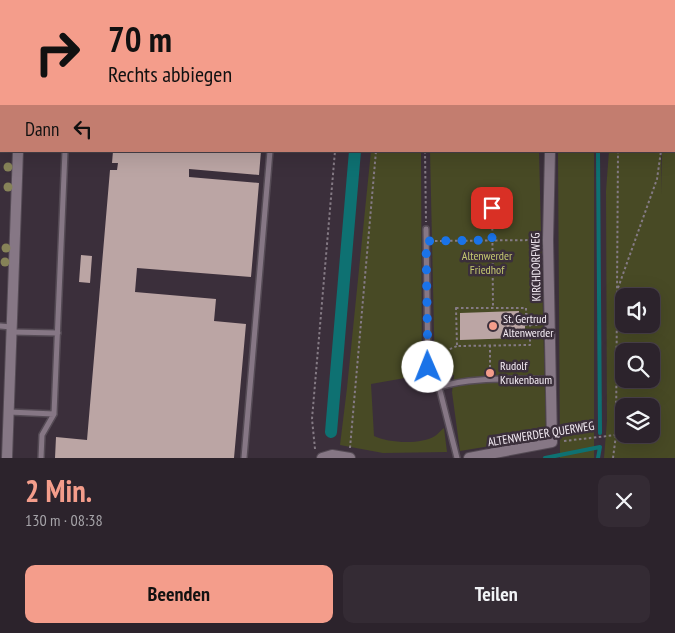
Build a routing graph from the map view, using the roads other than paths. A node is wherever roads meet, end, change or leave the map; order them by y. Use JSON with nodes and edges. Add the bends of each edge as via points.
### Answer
{"nodes":[{"id":1,"x":18,"y":152,"type":"edge"},
{"id":2,"x":65,"y":152,"type":"edge"},
{"id":3,"x":270,"y":152,"type":"edge"},
{"id":4,"x":550,"y":152,"type":"edge"},
{"id":5,"x":426,"y":229,"type":"road end"},
{"id":6,"x":0,"y":326,"type":"edge"},
{"id":7,"x":12,"y":330,"type":"junction"},
{"id":8,"x":58,"y":333,"type":"junction"},
{"id":9,"x":551,"y":379,"type":"junction"},
{"id":10,"x":439,"y":387,"type":"junction"},
{"id":11,"x":9,"y":412,"type":"junction"},
{"id":12,"x":54,"y":414,"type":"junction"},
{"id":13,"x":552,"y":442,"type":"joint"},
{"id":14,"x":318,"y":454,"type":"edge"},
{"id":15,"x":6,"y":458,"type":"edge"},
{"id":16,"x":41,"y":458,"type":"edge"},
{"id":17,"x":244,"y":458,"type":"edge"},
{"id":18,"x":350,"y":458,"type":"edge"},
{"id":19,"x":457,"y":458,"type":"edge"},
{"id":20,"x":470,"y":458,"type":"edge"}],
"edges":[{"from":1,"to":7,"type":"street"},
{"from":2,"to":8,"type":"lane"},
{"from":3,"to":17,"type":"lane"},
{"from":4,"to":9,"type":"street","name":"KIRCHDORFWEG"},
{"from":5,"to":10,"type":"lane","via":[[428,367]]},
{"from":6,"to":7,"type":"lane"},
{"from":7,"to":8,"type":"lane"},
{"from":7,"to":11,"type":"street"},
{"from":8,"to":12,"type":"lane"},
{"from":9,"to":10,"type":"lane","via":[[490,380]]},
{"from":9,"to":13,"type":"street","name":"KIRCHDORFWEG"},
{"from":10,"to":19,"type":"lane"},
{"from":11,"to":12,"type":"lane"},
{"from":11,"to":15,"type":"street"},
{"from":12,"to":16,"type":"lane","via":[[42,435]]},
{"from":13,"to":20,"type":"street","name":"ALTENWERDER QUERWEG"},
{"from":14,"to":18,"type":"street"}]}
